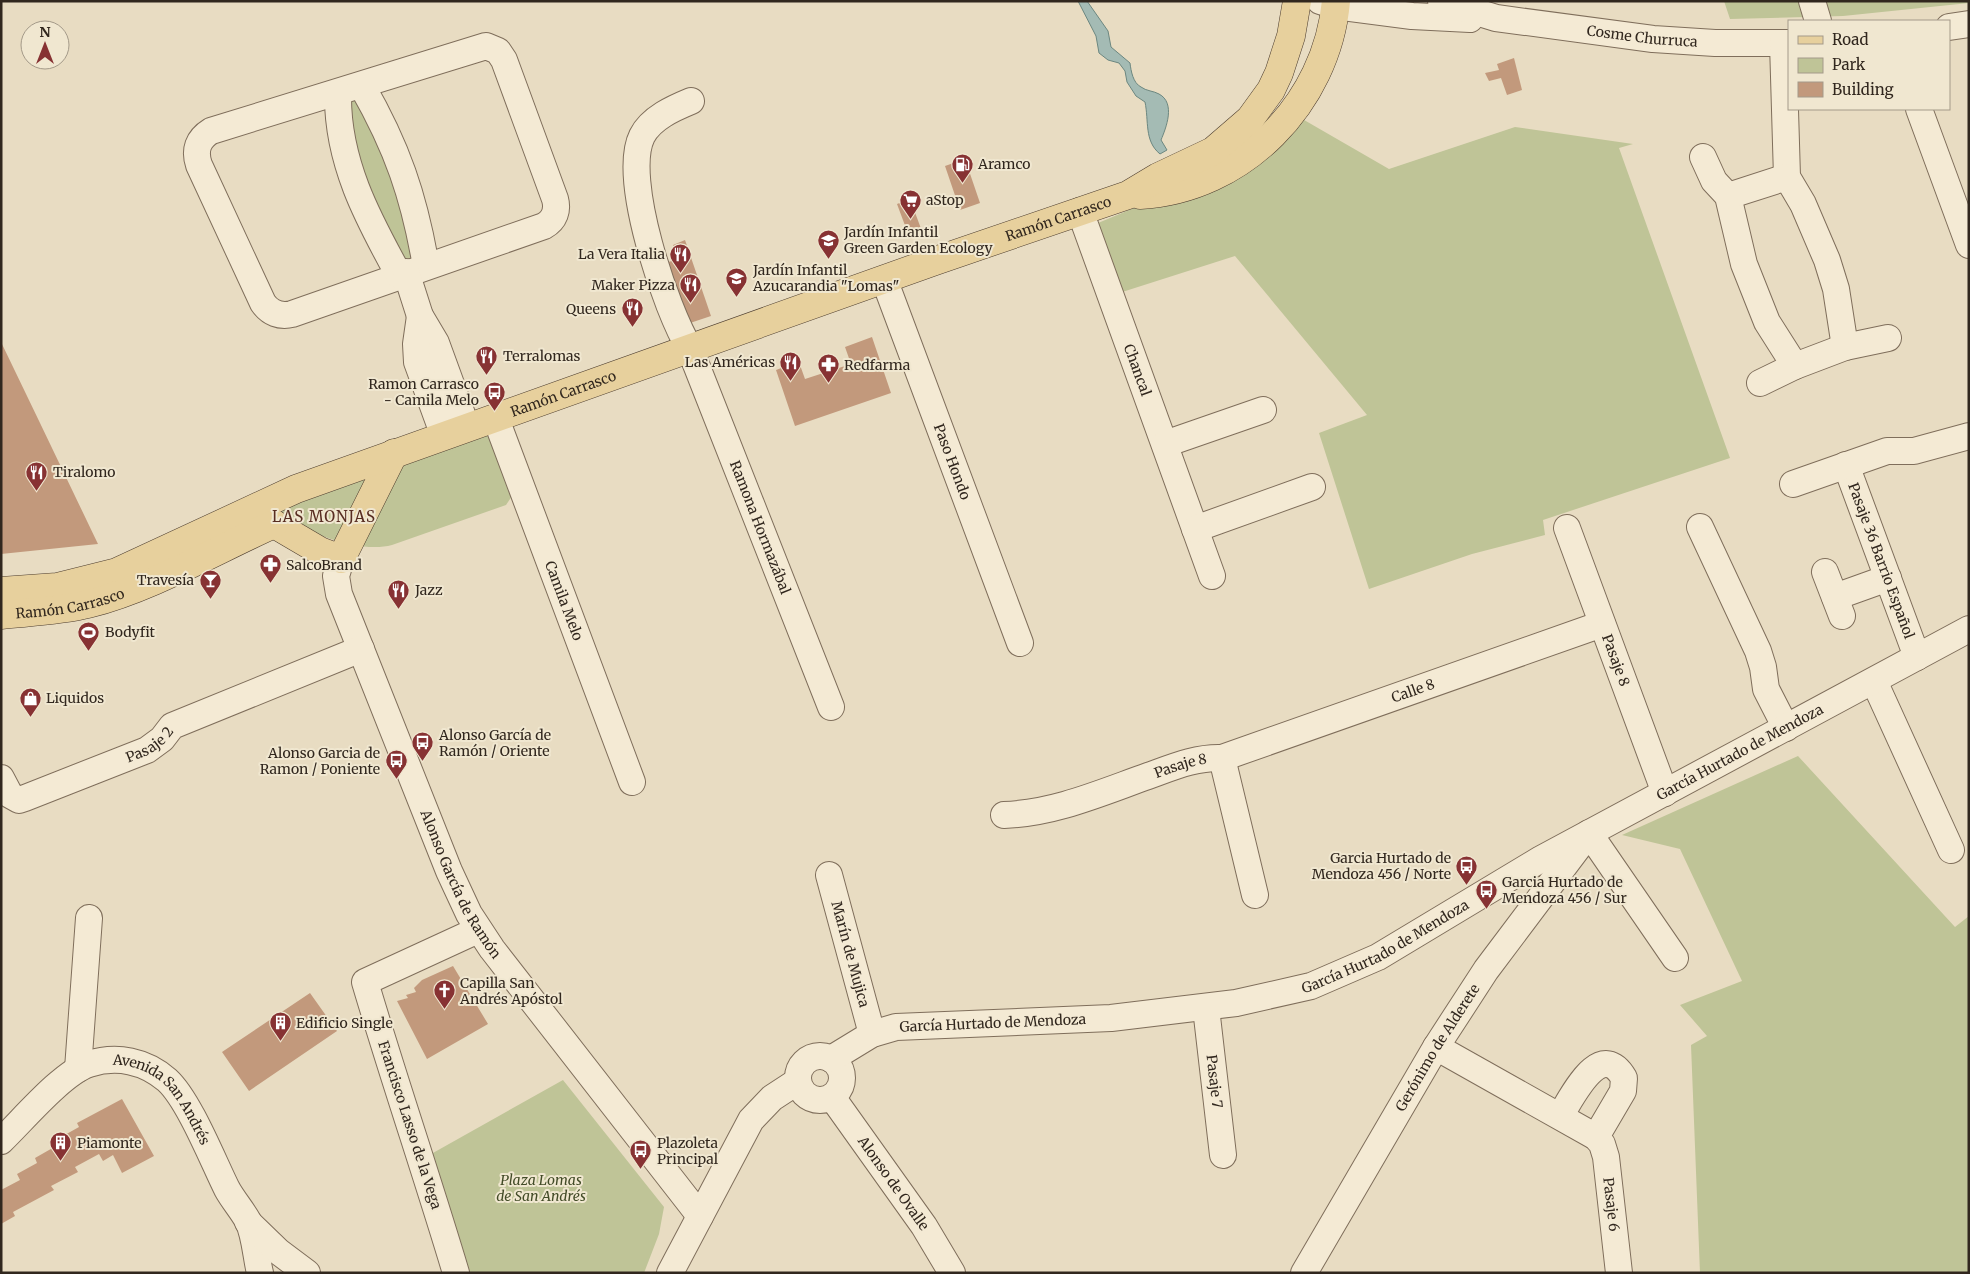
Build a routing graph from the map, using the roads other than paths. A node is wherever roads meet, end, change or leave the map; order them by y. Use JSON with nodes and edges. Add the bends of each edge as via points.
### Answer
{"nodes":[{"id":1,"x":1297,"y":1,"type":"edge"},
{"id":2,"x":1441,"y":1,"type":"edge"},
{"id":3,"x":1812,"y":1,"type":"edge"},
{"id":4,"x":1330,"y":3,"type":"edge"},
{"id":5,"x":1496,"y":18,"type":"junction"},
{"id":6,"x":1818,"y":20,"type":"edge"},
{"id":7,"x":1969,"y":24,"type":"edge"},
{"id":8,"x":1950,"y":27,"type":"edge"},
{"id":9,"x":1786,"y":43,"type":"edge"},
{"id":10,"x":350,"y":90,"type":"junction"},
{"id":11,"x":691,"y":101,"type":"dead end"},
{"id":12,"x":1919,"y":110,"type":"edge"},
{"id":13,"x":1703,"y":157,"type":"dead end"},
{"id":14,"x":1787,"y":177,"type":"junction"},
{"id":15,"x":1128,"y":195,"type":"junction"},
{"id":16,"x":1728,"y":196,"type":"junction"},
{"id":17,"x":1080,"y":211,"type":"junction"},
{"id":18,"x":1969,"y":245,"type":"edge"},
{"id":19,"x":410,"y":271,"type":"junction"},
{"id":20,"x":884,"y":279,"type":"junction"},
{"id":21,"x":1888,"y":338,"type":"dead end"},
{"id":22,"x":1845,"y":348,"type":"junction"},
{"id":23,"x":690,"y":349,"type":"junction"},
{"id":24,"x":1795,"y":366,"type":"junction"},
{"id":25,"x":1760,"y":384,"type":"dead end"},
{"id":26,"x":1263,"y":410,"type":"dead end"},
{"id":27,"x":496,"y":418,"type":"junction"},
{"id":28,"x":455,"y":432,"type":"junction"},
{"id":29,"x":1969,"y":436,"type":"edge"},
{"id":30,"x":1165,"y":444,"type":"junction"},
{"id":31,"x":394,"y":453,"type":"junction"},
{"id":32,"x":1846,"y":465,"type":"junction"},
{"id":33,"x":1793,"y":484,"type":"dead end"},
{"id":34,"x":1312,"y":487,"type":"dead end"},
{"id":35,"x":275,"y":497,"type":"junction"},
{"id":36,"x":274,"y":524,"type":"junction"},
{"id":37,"x":1567,"y":528,"type":"dead end"},
{"id":38,"x":1700,"y":528,"type":"dead end"},
{"id":39,"x":1195,"y":529,"type":"junction"},
{"id":40,"x":341,"y":559,"type":"junction"},
{"id":41,"x":1825,"y":572,"type":"dead end"},
{"id":42,"x":1212,"y":576,"type":"dead end"},
{"id":43,"x":1888,"y":578,"type":"junction"},
{"id":44,"x":1,"y":591,"type":"edge"},
{"id":45,"x":1,"y":615,"type":"edge"},
{"id":46,"x":1602,"y":624,"type":"junction"},
{"id":47,"x":1969,"y":629,"type":"edge"},
{"id":48,"x":1020,"y":643,"type":"dead end"},
{"id":49,"x":361,"y":649,"type":"junction"},
{"id":50,"x":1917,"y":657,"type":"junction"},
{"id":51,"x":1874,"y":681,"type":"junction"},
{"id":52,"x":831,"y":707,"type":"dead end"},
{"id":53,"x":1786,"y":728,"type":"junction"},
{"id":54,"x":1222,"y":758,"type":"junction"},
{"id":55,"x":1,"y":778,"type":"edge"},
{"id":56,"x":632,"y":782,"type":"dead end"},
{"id":57,"x":1665,"y":792,"type":"junction"},
{"id":58,"x":1004,"y":815,"type":"dead end"},
{"id":59,"x":1589,"y":833,"type":"junction"},
{"id":60,"x":1951,"y":850,"type":"dead end"},
{"id":61,"x":830,"y":875,"type":"dead end"},
{"id":62,"x":1255,"y":895,"type":"dead end"},
{"id":63,"x":89,"y":918,"type":"dead end"},
{"id":64,"x":478,"y":930,"type":"junction"},
{"id":65,"x":1675,"y":958,"type":"dead end"},
{"id":66,"x":1206,"y":1008,"type":"junction"},
{"id":67,"x":872,"y":1034,"type":"junction"},
{"id":68,"x":1436,"y":1047,"type":"junction"},
{"id":69,"x":831,"y":1059,"type":"junction"},
{"id":70,"x":78,"y":1069,"type":"junction"},
{"id":71,"x":798,"y":1081,"type":"junction"},
{"id":72,"x":832,"y":1097,"type":"junction"},
{"id":73,"x":1560,"y":1116,"type":"junction"},
{"id":74,"x":1596,"y":1137,"type":"junction"},
{"id":75,"x":1,"y":1140,"type":"edge"},
{"id":76,"x":1223,"y":1155,"type":"dead end"},
{"id":77,"x":700,"y":1216,"type":"junction"},
{"id":78,"x":248,"y":1222,"type":"junction"},
{"id":79,"x":260,"y":1273,"type":"edge"},
{"id":80,"x":307,"y":1273,"type":"edge"},
{"id":81,"x":456,"y":1273,"type":"edge"},
{"id":82,"x":670,"y":1273,"type":"edge"},
{"id":83,"x":952,"y":1273,"type":"edge"},
{"id":84,"x":1304,"y":1273,"type":"edge"},
{"id":85,"x":1619,"y":1273,"type":"edge"}],
"edges":[{"from":1,"to":15,"type":"main road","name":"Ramón Carrasco","via":[[1291,36],[1279,72],[1271,90],[1250,119],[1213,151]]},
{"from":2,"to":5,"type":"street","name":"Cosme Churruca"},
{"from":3,"to":6,"type":"street"},
{"from":4,"to":5,"type":"street","name":"Cosme Churruca","via":[[1433,18]]},
{"from":4,"to":15,"type":"main road","name":"Ramón Carrasco","via":[[1322,56],[1308,91],[1269,138],[1235,165],[1200,182],[1171,191]]},
{"from":5,"to":9,"type":"street","name":"Cosme Churruca","via":[[1654,39]]},
{"from":7,"to":8,"type":"street"},
{"from":9,"to":14,"type":"street"},
{"from":10,"to":19,"type":"street","via":[[386,131],[406,176],[416,211]]},
{"from":10,"to":19,"type":"street","via":[[340,132],[349,171],[367,216]]},
{"from":10,"to":19,"type":"street","via":[[478,47],[493,48],[504,60],[557,204],[555,216],[544,226]]},
{"from":10,"to":19,"type":"street","via":[[212,132],[201,140],[197,158],[263,303],[275,314],[292,314]]},
{"from":11,"to":23,"type":"street","name":"Ramona Hormazábal","via":[[656,120],[642,136],[637,155],[636,191],[666,299]]},
{"from":12,"to":18,"type":"street"},
{"from":13,"to":16,"type":"street","via":[[1714,181]]},
{"from":14,"to":16,"type":"street"},
{"from":14,"to":22,"type":"street","via":[[1803,204],[1827,260]]},
{"from":15,"to":17,"type":"main road","name":"Ramón Carrasco"},
{"from":16,"to":24,"type":"street","via":[[1744,264],[1756,297],[1767,322]]},
{"from":17,"to":20,"type":"main road","name":"Ramón Carrasco"},
{"from":17,"to":30,"type":"street","name":"Chancal"},
{"from":19,"to":28,"type":"street","via":[[420,316],[417,362]]},
{"from":20,"to":23,"type":"main road","name":"Ramón Carrasco"},
{"from":20,"to":48,"type":"street","name":"Paso Hondo"},
{"from":21,"to":22,"type":"street"},
{"from":22,"to":24,"type":"street"},
{"from":23,"to":27,"type":"main road","name":"Ramón Carrasco"},
{"from":23,"to":52,"type":"street","name":"Ramona Hormazábal"},
{"from":24,"to":25,"type":"street"},
{"from":26,"to":30,"type":"street"},
{"from":27,"to":28,"type":"main road","name":"Ramón Carrasco"},
{"from":27,"to":56,"type":"street","name":"Camila Melo"},
{"from":28,"to":31,"type":"main road","name":"Ramón Carrasco"},
{"from":29,"to":32,"type":"street","via":[[1914,452],[1887,450]]},
{"from":30,"to":39,"type":"street","name":"Chancal"},
{"from":31,"to":35,"type":"main road","name":"Ramón Carrasco"},
{"from":31,"to":40,"type":"main road","name":"Alonso García de Ramón"},
{"from":32,"to":33,"type":"street"},
{"from":32,"to":43,"type":"street","name":"Pasaje 36 Barrio Español"},
{"from":34,"to":39,"type":"street"},
{"from":35,"to":36,"type":"main road","via":[[270,509]]},
{"from":35,"to":44,"type":"main road","name":"Ramón Carrasco","via":[[117,572],[57,587]]},
{"from":36,"to":40,"type":"main road","via":[[320,551]]},
{"from":36,"to":45,"type":"main road","name":"Ramón Carrasco","via":[[107,598],[67,608]]},
{"from":37,"to":46,"type":"street","name":"Pasaje 8"},
{"from":38,"to":53,"type":"street","via":[[1758,651],[1766,690]]},
{"from":39,"to":42,"type":"street","name":"Chancal"},
{"from":40,"to":49,"type":"street","name":"Alonso García de Ramón","via":[[336,585]]},
{"from":41,"to":43,"type":"street","via":[[1839,606]]},
{"from":43,"to":50,"type":"street","name":"Pasaje 36 Barrio Español"},
{"from":46,"to":54,"type":"street","name":"Calle 8"},
{"from":46,"to":57,"type":"street","name":"Pasaje 8"},
{"from":47,"to":50,"type":"street","name":"García Hurtado de Mendoza"},
{"from":49,"to":55,"type":"street","name":"Pasaje 2","via":[[172,726],[146,750],[20,800],[10,795]]},
{"from":49,"to":64,"type":"street","name":"Alonso García de Ramón","via":[[449,871]]},
{"from":50,"to":51,"type":"street","name":"García Hurtado de Mendoza"},
{"from":51,"to":53,"type":"street","name":"García Hurtado de Mendoza"},
{"from":51,"to":60,"type":"street"},
{"from":53,"to":57,"type":"street","name":"García Hurtado de Mendoza"},
{"from":54,"to":58,"type":"street","name":"Pasaje 8","via":[[1191,760],[1059,807]]},
{"from":54,"to":62,"type":"street","name":"Pasaje 8"},
{"from":57,"to":59,"type":"street","name":"García Hurtado de Mendoza"},
{"from":59,"to":65,"type":"street"},
{"from":59,"to":66,"type":"street","name":"García Hurtado de Mendoza","via":[[1405,942],[1351,970],[1289,992]]},
{"from":59,"to":68,"type":"street","name":"Gerónimo de Alderete","via":[[1486,970]]},
{"from":61,"to":67,"type":"street","name":"Marín de Mujica"},
{"from":63,"to":70,"type":"street"},
{"from":64,"to":77,"type":"street","name":"Alonso García de Ramón"},
{"from":64,"to":81,"type":"street","name":"Francisco Lasso de la Vega","via":[[366,982]]},
{"from":66,"to":67,"type":"street","name":"García Hurtado de Mendoza","via":[[1111,1018],[902,1027]]},
{"from":66,"to":76,"type":"street","name":"Pasaje 7"},
{"from":67,"to":69,"type":"street","name":"García Hurtado de Mendoza"},
{"from":68,"to":73,"type":"street"},
{"from":68,"to":84,"type":"street","name":"Gerónimo de Alderete"},
{"from":69,"to":71,"type":"street","via":[[819,1056],[807,1059],[799,1069]]},
{"from":69,"to":72,"type":"street","via":[[842,1075],[840,1087]]},
{"from":70,"to":75,"type":"street","name":"Avenida San Andrés"},
{"from":70,"to":78,"type":"street","name":"Avenida San Andrés","via":[[97,1062],[124,1060],[149,1068],[168,1082],[182,1099],[236,1205]]},
{"from":71,"to":72,"type":"street","via":[[803,1093],[813,1100]]},
{"from":71,"to":77,"type":"street","via":[[772,1098],[751,1120]]},
{"from":72,"to":83,"type":"street","name":"Alonso de Ovalle","via":[[924,1226]]},
{"from":73,"to":74,"type":"street"},
{"from":73,"to":74,"type":"street","via":[[1592,1068],[1602,1064],[1617,1070],[1624,1078],[1624,1091]]},
{"from":74,"to":85,"type":"street","name":"Pasaje 6","via":[[1606,1158]]},
{"from":77,"to":82,"type":"street"},
{"from":78,"to":79,"type":"street","name":"Avenida San Andrés"},
{"from":78,"to":80,"type":"street"}]}
